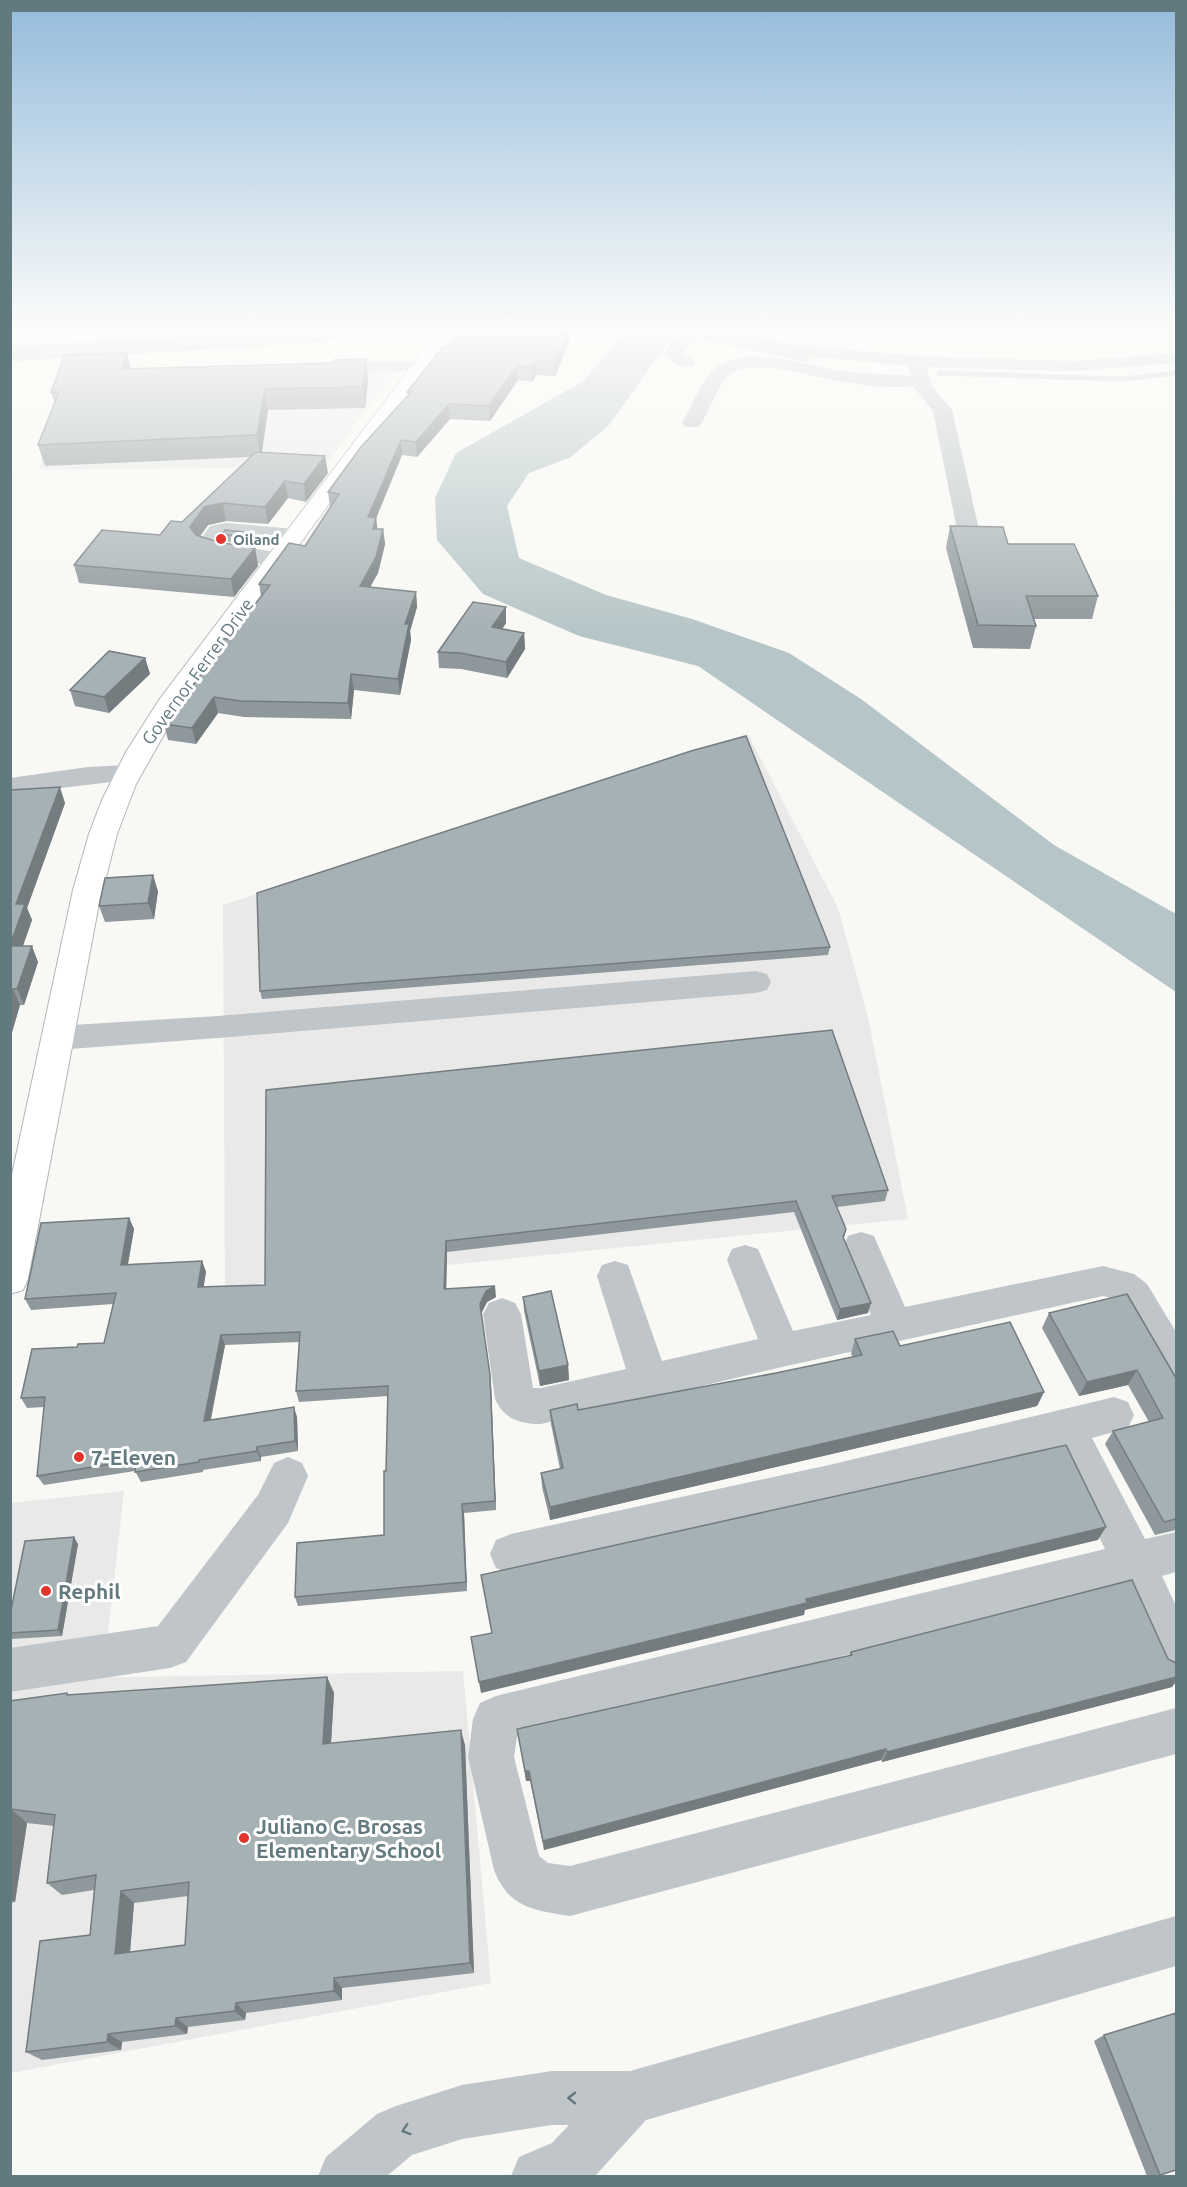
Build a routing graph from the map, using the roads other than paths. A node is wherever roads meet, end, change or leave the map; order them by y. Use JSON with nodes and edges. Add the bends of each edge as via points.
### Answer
{"nodes":[{"id":1,"x":377,"y":428,"type":"edge"},
{"id":2,"x":946,"y":428,"type":"edge"},
{"id":3,"x":969,"y":534,"type":"edge"},
{"id":4,"x":296,"y":536,"type":"junction"},
{"id":5,"x":279,"y":559,"type":"junction"},
{"id":6,"x":128,"y":773,"type":"junction"},
{"id":7,"x":15,"y":782,"type":"edge"},
{"id":8,"x":756,"y":982,"type":"dead end"},
{"id":9,"x":56,"y":1038,"type":"junction"},
{"id":10,"x":861,"y":1247,"type":"dead end"},
{"id":11,"x":745,"y":1260,"type":"dead end"},
{"id":12,"x":615,"y":1276,"type":"dead end"},
{"id":13,"x":10,"y":1279,"type":"edge"},
{"id":14,"x":502,"y":1314,"type":"dead end"},
{"id":15,"x":894,"y":1326,"type":"junction"},
{"id":16,"x":782,"y":1350,"type":"junction"},
{"id":17,"x":1176,"y":1365,"type":"edge"},
{"id":18,"x":649,"y":1381,"type":"junction"},
{"id":19,"x":1114,"y":1415,"type":"dead end"},
{"id":20,"x":1066,"y":1427,"type":"junction"},
{"id":21,"x":288,"y":1476,"type":"dead end"},
{"id":22,"x":1176,"y":1552,"type":"edge"},
{"id":23,"x":511,"y":1554,"type":"dead end"},
{"id":24,"x":1134,"y":1562,"type":"junction"},
{"id":25,"x":1176,"y":1654,"type":"edge"},
{"id":26,"x":10,"y":1670,"type":"edge"},
{"id":27,"x":1176,"y":1731,"type":"edge"},
{"id":28,"x":1176,"y":1941,"type":"edge"},
{"id":29,"x":630,"y":2098,"type":"junction"},
{"id":30,"x":345,"y":2176,"type":"edge"},
{"id":31,"x":538,"y":2176,"type":"edge"}],
"edges":[{"from":1,"to":4,"type":"main road","name":"Governor Ferrer Drive"},
{"from":2,"to":3,"type":"street"},
{"from":4,"to":5,"type":"main road","name":"Governor Ferrer Drive"},
{"from":4,"to":5,"type":"street","via":[[226,529],[218,531],[207,546]]},
{"from":5,"to":6,"type":"main road","name":"Governor Ferrer Drive","via":[[168,705]]},
{"from":6,"to":7,"type":"street"},
{"from":6,"to":9,"type":"main road","name":"Governor Ferrer Drive","via":[[103,834],[91,878]]},
{"from":8,"to":9,"type":"street"},
{"from":9,"to":13,"type":"main road","name":"Governor Ferrer Drive"},
{"from":10,"to":15,"type":"street"},
{"from":11,"to":16,"type":"street"},
{"from":12,"to":18,"type":"street"},
{"from":14,"to":18,"type":"street","via":[[515,1399],[526,1406]]},
{"from":15,"to":16,"type":"street"},
{"from":15,"to":17,"type":"street","via":[[1103,1281],[1121,1285],[1134,1295]]},
{"from":16,"to":18,"type":"street"},
{"from":19,"to":20,"type":"street"},
{"from":20,"to":23,"type":"street"},
{"from":20,"to":24,"type":"street"},
{"from":21,"to":26,"type":"street","via":[[273,1509],[170,1646]]},
{"from":22,"to":24,"type":"street"},
{"from":24,"to":25,"type":"street"},
{"from":24,"to":27,"type":"street","via":[[496,1719],[491,1757],[518,1870],[537,1886],[570,1891]]},
{"from":28,"to":29,"type":"street"},
{"from":29,"to":30,"type":"street","one_way":true,"via":[[552,2098],[462,2112],[396,2133]]},
{"from":29,"to":31,"type":"street","via":[[571,2162]]}]}
